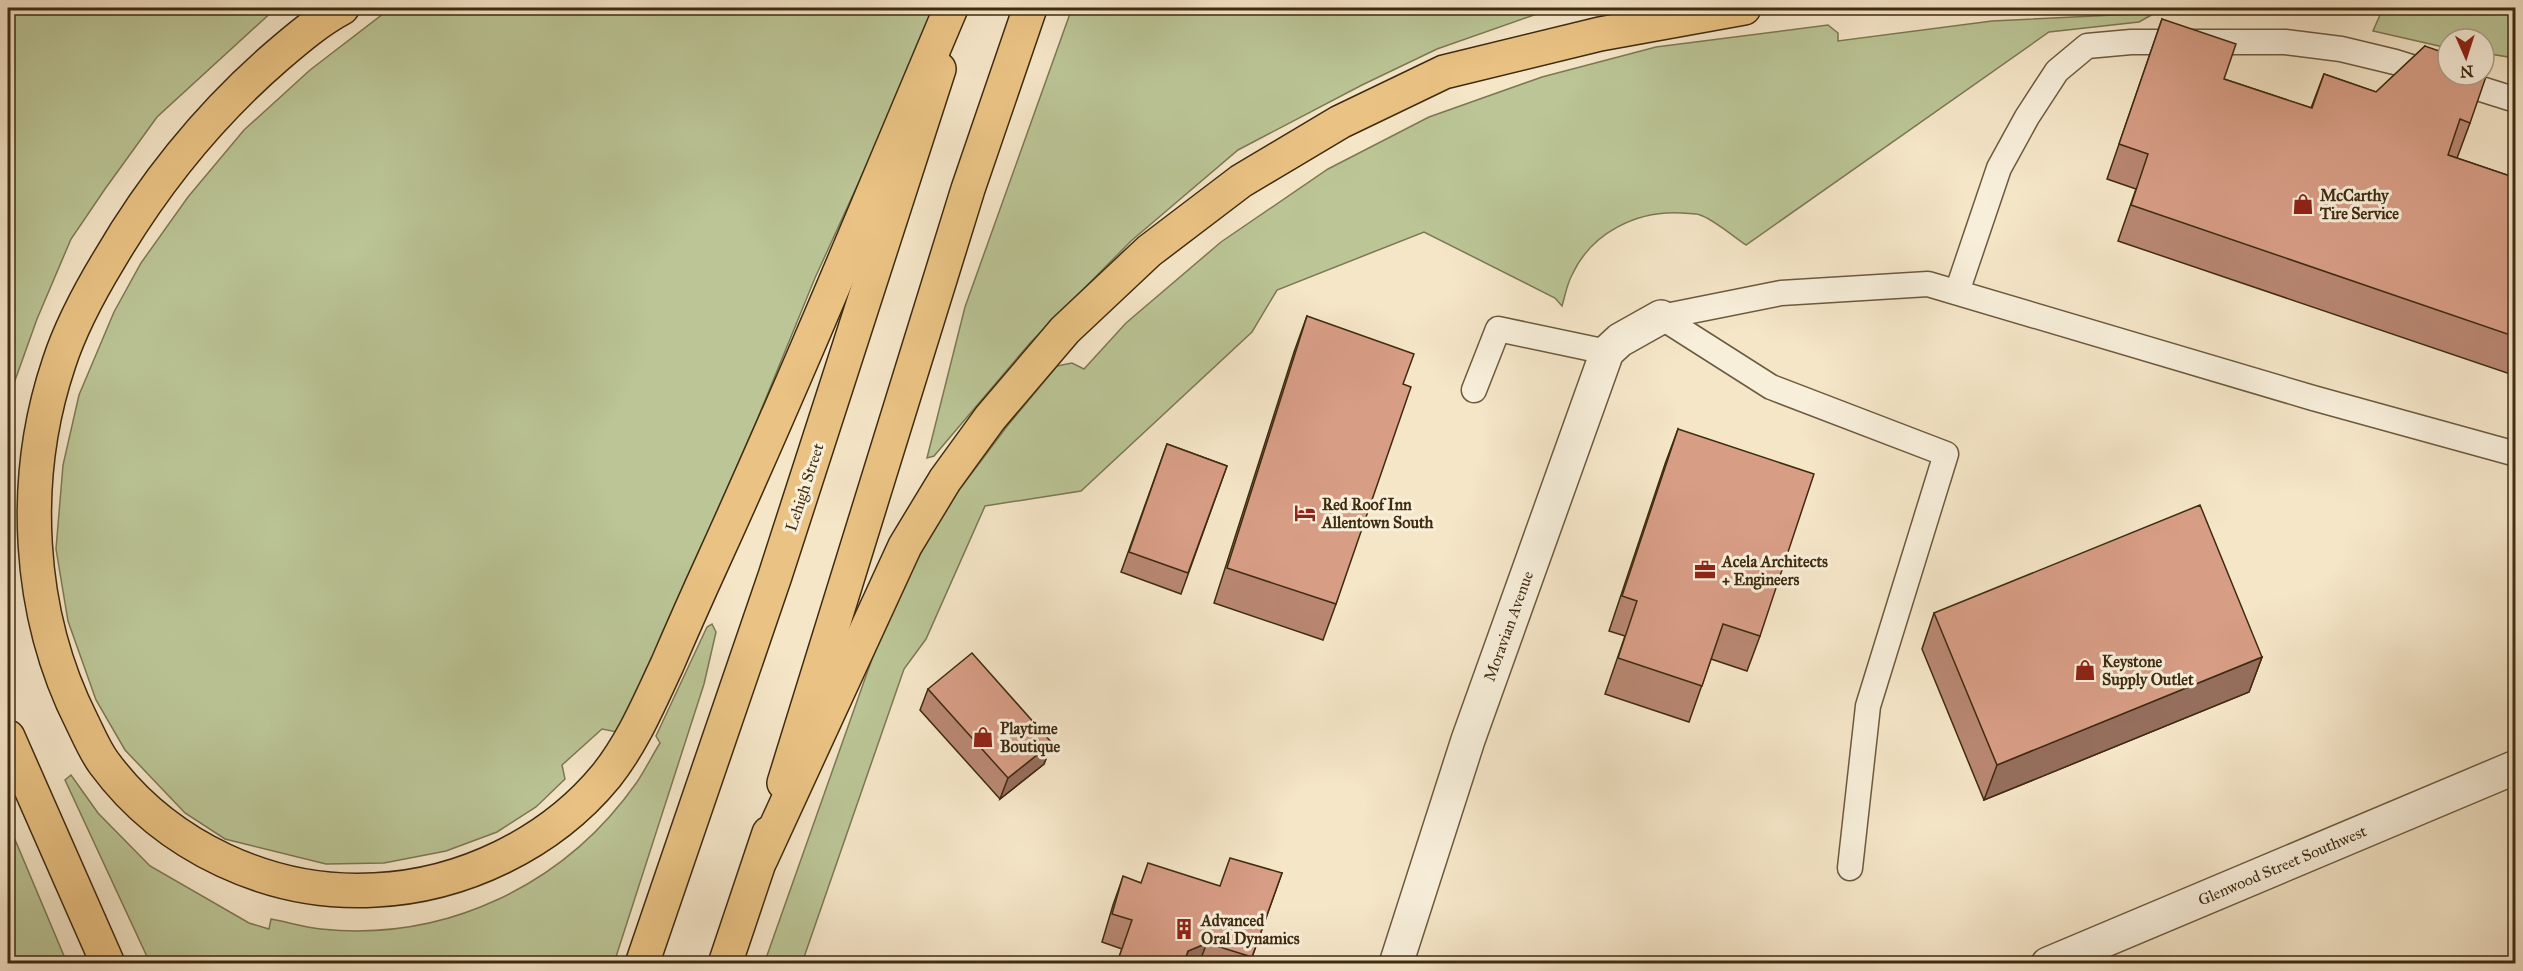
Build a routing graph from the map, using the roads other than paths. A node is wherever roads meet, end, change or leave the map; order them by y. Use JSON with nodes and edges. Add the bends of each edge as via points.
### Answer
{"nodes":[{"id":1,"x":342,"y":8,"type":"edge"},
{"id":2,"x":951,"y":8,"type":"edge"},
{"id":3,"x":959,"y":8,"type":"edge"},
{"id":4,"x":1030,"y":8,"type":"edge"},
{"id":5,"x":1744,"y":8,"type":"edge"},
{"id":6,"x":2516,"y":100,"type":"edge"},
{"id":7,"x":1957,"y":292,"type":"junction"},
{"id":8,"x":1661,"y":317,"type":"junction"},
{"id":9,"x":1607,"y":352,"type":"junction"},
{"id":10,"x":1474,"y":390,"type":"dead end"},
{"id":11,"x":2516,"y":454,"type":"edge"},
{"id":12,"x":8,"y":737,"type":"edge"},
{"id":13,"x":2516,"y":767,"type":"edge"},
{"id":14,"x":761,"y":859,"type":"junction"},
{"id":15,"x":1850,"y":868,"type":"dead end"},
{"id":16,"x":108,"y":963,"type":"edge"},
{"id":17,"x":642,"y":963,"type":"edge"},
{"id":18,"x":725,"y":963,"type":"edge"},
{"id":19,"x":1396,"y":963,"type":"edge"},
{"id":20,"x":2048,"y":963,"type":"edge"}],
"edges":[{"from":1,"to":2,"type":"highway","via":[[322,18],[248,81],[189,145],[137,213],[84,301],[59,362],[42,426],[33,508],[37,574],[50,639],[71,701],[101,760],[138,802],[181,837],[230,864],[282,882],[348,891],[404,889],[458,876],[509,854],[556,824],[604,778],[636,732],[768,441]]},
{"from":3,"to":17,"type":"highway","name":"Lehigh Street","via":[[775,576]]},
{"from":4,"to":14,"type":"highway","via":[[968,189]]},
{"from":5,"to":14,"type":"highway","via":[[1600,34],[1444,72],[1340,122],[1241,181],[1149,251],[1065,330],[990,418],[945,480],[905,546]]},
{"from":6,"to":7,"type":"lane","via":[[2395,62],[2285,42],[2131,42],[2087,46],[2057,71],[1999,168]]},
{"from":7,"to":8,"type":"lane","via":[[1928,284],[1781,293]]},
{"from":7,"to":11,"type":"lane"},
{"from":8,"to":9,"type":"street"},
{"from":8,"to":15,"type":"lane","via":[[1772,387],[1946,454],[1869,706]]},
{"from":9,"to":10,"type":"lane","via":[[1498,329]]},
{"from":9,"to":19,"type":"street","name":"Moravian Avenue","via":[[1471,731]]},
{"from":12,"to":16,"type":"highway"},
{"from":13,"to":20,"type":"street","name":"Glenwood Street Southwest"},
{"from":14,"to":18,"type":"highway"}]}
